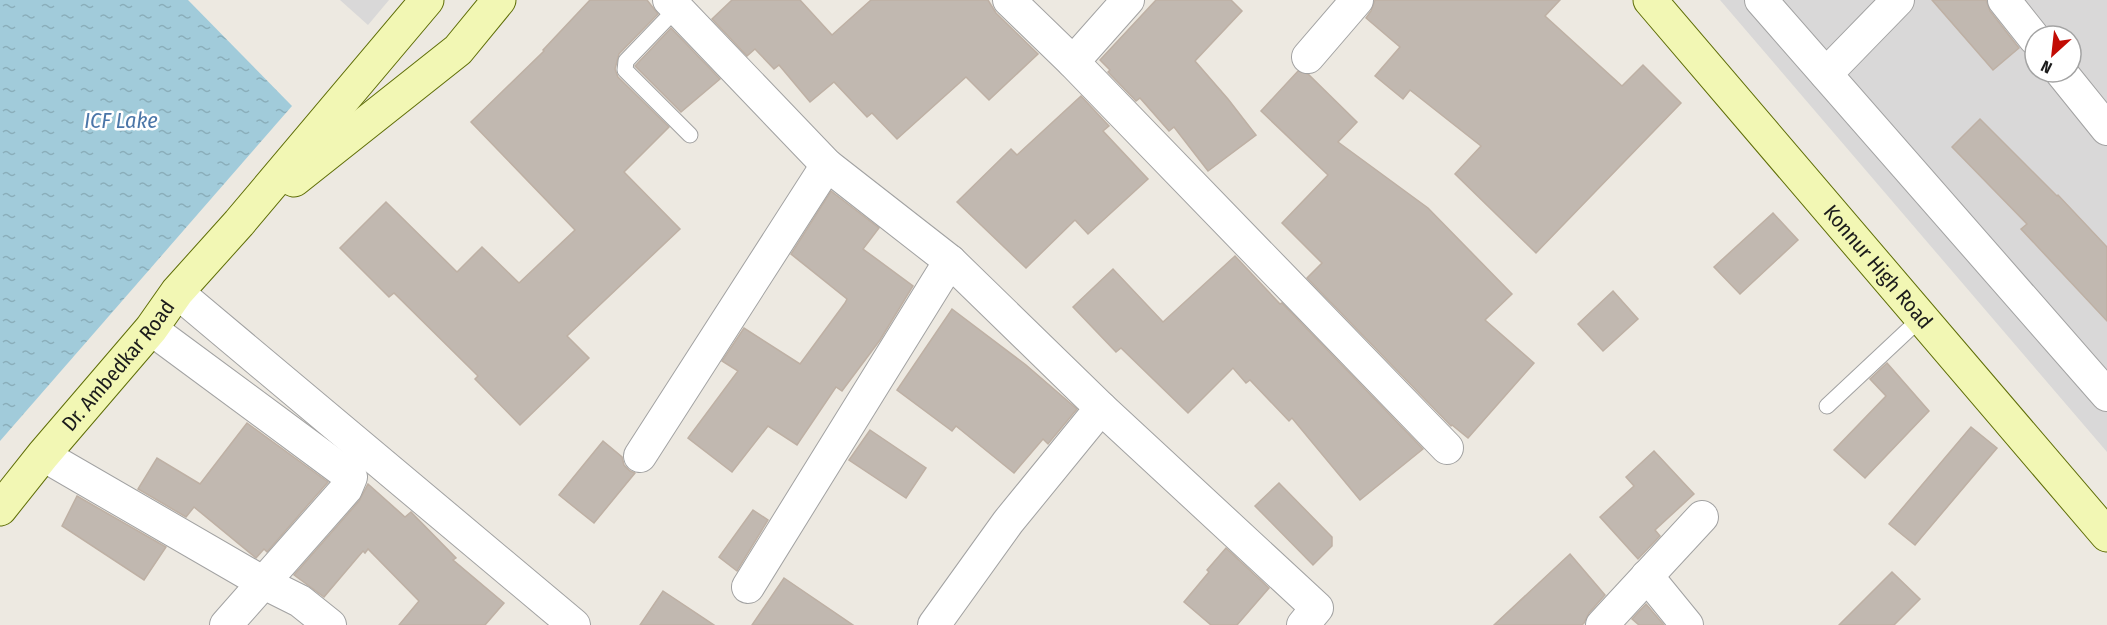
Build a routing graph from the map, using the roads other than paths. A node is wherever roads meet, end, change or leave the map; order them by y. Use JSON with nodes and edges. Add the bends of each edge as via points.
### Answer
{"nodes":[{"id":1,"x":427,"y":0,"type":"edge"},
{"id":2,"x":499,"y":0,"type":"edge"},
{"id":3,"x":1009,"y":0,"type":"edge"},
{"id":4,"x":1128,"y":0,"type":"edge"},
{"id":5,"x":1358,"y":0,"type":"edge"},
{"id":6,"x":1650,"y":0,"type":"edge"},
{"id":7,"x":1761,"y":0,"type":"edge"},
{"id":8,"x":1898,"y":0,"type":"edge"},
{"id":9,"x":2004,"y":0,"type":"edge"},
{"id":10,"x":673,"y":4,"type":"edge"},
{"id":11,"x":2023,"y":24,"type":"edge"},
{"id":12,"x":1308,"y":57,"type":"dead end"},
{"id":13,"x":1073,"y":62,"type":"junction"},
{"id":14,"x":1826,"y":74,"type":"junction"},
{"id":15,"x":2071,"y":84,"type":"edge"},
{"id":16,"x":2107,"y":129,"type":"edge"},
{"id":17,"x":690,"y":135,"type":"dead end"},
{"id":18,"x":827,"y":165,"type":"junction"},
{"id":19,"x":239,"y":223,"type":"junction"},
{"id":20,"x":950,"y":261,"type":"junction"},
{"id":21,"x":177,"y":292,"type":"junction"},
{"id":22,"x":1921,"y":318,"type":"junction"},
{"id":23,"x":151,"y":330,"type":"junction"},
{"id":24,"x":2107,"y":395,"type":"edge"},
{"id":25,"x":1827,"y":406,"type":"dead end"},
{"id":26,"x":1101,"y":408,"type":"junction"},
{"id":27,"x":1447,"y":448,"type":"dead end"},
{"id":28,"x":43,"y":455,"type":"junction"},
{"id":29,"x":640,"y":456,"type":"dead end"},
{"id":30,"x":0,"y":509,"type":"edge"},
{"id":31,"x":1702,"y":517,"type":"dead end"},
{"id":32,"x":2107,"y":535,"type":"edge"},
{"id":33,"x":1647,"y":576,"type":"junction"},
{"id":34,"x":264,"y":583,"type":"junction"},
{"id":35,"x":748,"y":587,"type":"dead end"},
{"id":36,"x":226,"y":625,"type":"edge"},
{"id":37,"x":330,"y":625,"type":"edge"},
{"id":38,"x":574,"y":625,"type":"edge"},
{"id":39,"x":934,"y":625,"type":"edge"},
{"id":40,"x":1303,"y":625,"type":"edge"},
{"id":41,"x":1602,"y":625,"type":"edge"},
{"id":42,"x":1687,"y":625,"type":"edge"}],
"edges":[{"from":1,"to":19,"type":"main road","name":"Dr. Ambedkar Road"},
{"from":2,"to":19,"type":"main road","name":"Dr. Ambedkar Road","via":[[458,50]]},
{"from":3,"to":13,"type":"street"},
{"from":4,"to":13,"type":"street"},
{"from":5,"to":12,"type":"street"},
{"from":6,"to":22,"type":"main road","name":"Konnur High Road"},
{"from":7,"to":14,"type":"street"},
{"from":8,"to":14,"type":"street"},
{"from":9,"to":11,"type":"street"},
{"from":10,"to":17,"type":"lane","via":[[626,61],[625,70]]},
{"from":10,"to":18,"type":"street"},
{"from":13,"to":27,"type":"street"},
{"from":14,"to":24,"type":"street"},
{"from":15,"to":16,"type":"street"},
{"from":18,"to":20,"type":"street"},
{"from":18,"to":29,"type":"street"},
{"from":19,"to":21,"type":"main road","name":"Dr. Ambedkar Road"},
{"from":20,"to":26,"type":"street"},
{"from":20,"to":35,"type":"street"},
{"from":21,"to":23,"type":"main road","name":"Dr. Ambedkar Road"},
{"from":21,"to":38,"type":"street"},
{"from":22,"to":25,"type":"lane"},
{"from":22,"to":32,"type":"main road","name":"Konnur High Road"},
{"from":23,"to":28,"type":"main road","name":"Dr. Ambedkar Road"},
{"from":23,"to":34,"type":"street","via":[[351,477],[346,489]]},
{"from":26,"to":39,"type":"street","via":[[1008,522]]},
{"from":26,"to":40,"type":"street","via":[[1317,608]]},
{"from":28,"to":30,"type":"main road","name":"Dr. Ambedkar Road"},
{"from":28,"to":34,"type":"street"},
{"from":31,"to":33,"type":"street"},
{"from":33,"to":41,"type":"street"},
{"from":33,"to":42,"type":"street"},
{"from":34,"to":36,"type":"street"},
{"from":34,"to":37,"type":"street","via":[[300,601]]}]}
